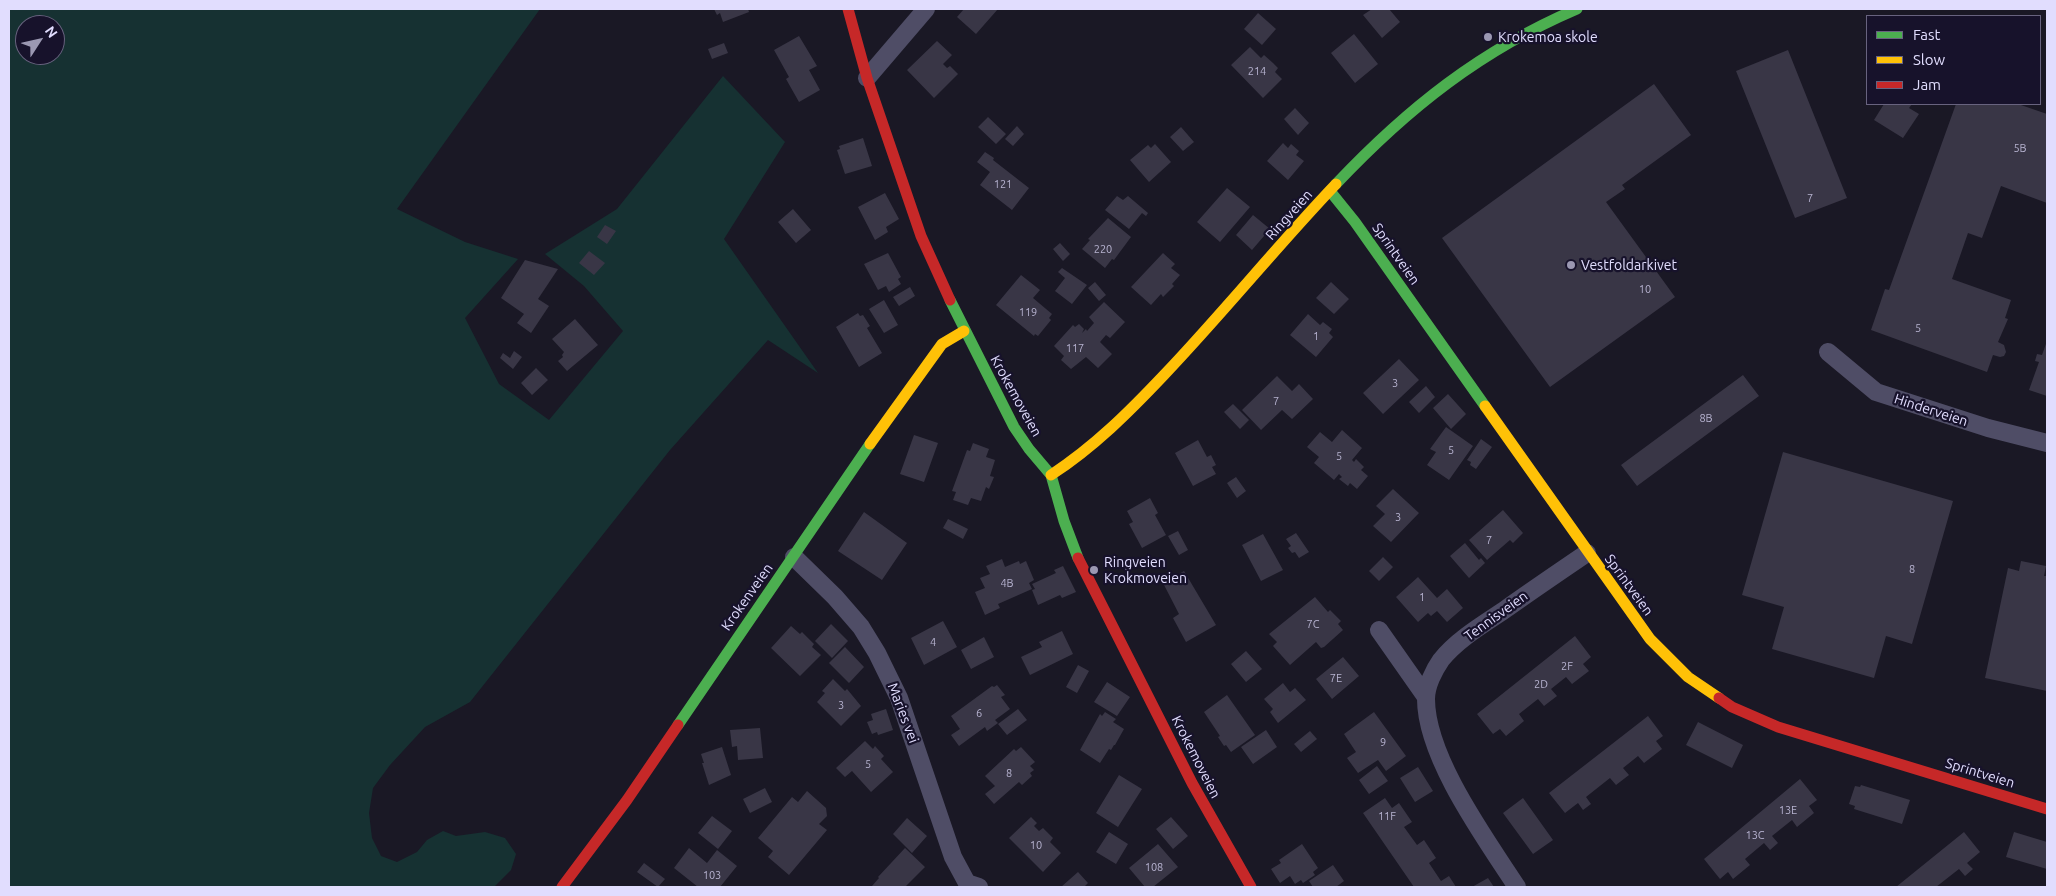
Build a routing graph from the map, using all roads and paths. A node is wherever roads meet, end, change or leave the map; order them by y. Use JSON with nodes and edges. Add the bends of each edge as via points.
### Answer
{"nodes":[{"id":1,"x":848,"y":9,"type":"edge"},
{"id":2,"x":926,"y":9,"type":"edge"},
{"id":3,"x":1577,"y":9,"type":"edge"},
{"id":4,"x":1555,"y":13,"type":"edge"},
{"id":5,"x":867,"y":78,"type":"junction"},
{"id":6,"x":1330,"y":191,"type":"junction"},
{"id":7,"x":964,"y":331,"type":"junction"},
{"id":8,"x":1828,"y":352,"type":"dead end"},
{"id":9,"x":2047,"y":443,"type":"edge"},
{"id":10,"x":1051,"y":475,"type":"junction"},
{"id":11,"x":1587,"y":553,"type":"junction"},
{"id":12,"x":794,"y":557,"type":"junction"},
{"id":13,"x":1379,"y":630,"type":"dead end"},
{"id":14,"x":1426,"y":697,"type":"junction"},
{"id":15,"x":2047,"y":809,"type":"edge"},
{"id":16,"x":970,"y":886,"type":"edge"},
{"id":17,"x":562,"y":887,"type":"edge"},
{"id":18,"x":1250,"y":887,"type":"edge"},
{"id":19,"x":1517,"y":887,"type":"edge"}],
"edges":[{"from":1,"to":5,"type":"main road","name":"Krokemoveien"},
{"from":2,"to":5,"type":"street"},
{"from":3,"to":4,"type":"main road","name":"Ringveien"},
{"from":4,"to":6,"type":"main road","name":"Ringveien","via":[[1500,47],[1415,108]]},
{"from":5,"to":7,"type":"main road","name":"Krokemoveien","via":[[921,236]]},
{"from":6,"to":10,"type":"main road","name":"Ringveien","via":[[1129,411],[1100,440]]},
{"from":6,"to":11,"type":"main road","name":"Sprintveien","via":[[1361,230]]},
{"from":7,"to":10,"type":"main road","name":"Krokemoveien","via":[[1014,427]]},
{"from":7,"to":12,"type":"main road","name":"Krokenveien","via":[[942,344]]},
{"from":8,"to":9,"type":"street","name":"Hinderveien","via":[[1876,392]]},
{"from":10,"to":18,"type":"main road","name":"Krokemoveien","via":[[1075,552],[1192,783]]},
{"from":11,"to":14,"type":"street","name":"Tennisveien","via":[[1470,633],[1441,660]]},
{"from":11,"to":15,"type":"main road","name":"Sprintveien","via":[[1667,658],[1688,677],[1732,707],[1778,727]]},
{"from":12,"to":16,"type":"street","name":"Maries vei","via":[[862,627],[877,653],[899,698],[953,857]]},
{"from":12,"to":17,"type":"main road","name":"Krokenveien","via":[[627,800]]},
{"from":13,"to":14,"type":"street"},
{"from":14,"to":19,"type":"street","name":"Tennisveien","via":[[1428,727],[1438,755]]}]}
